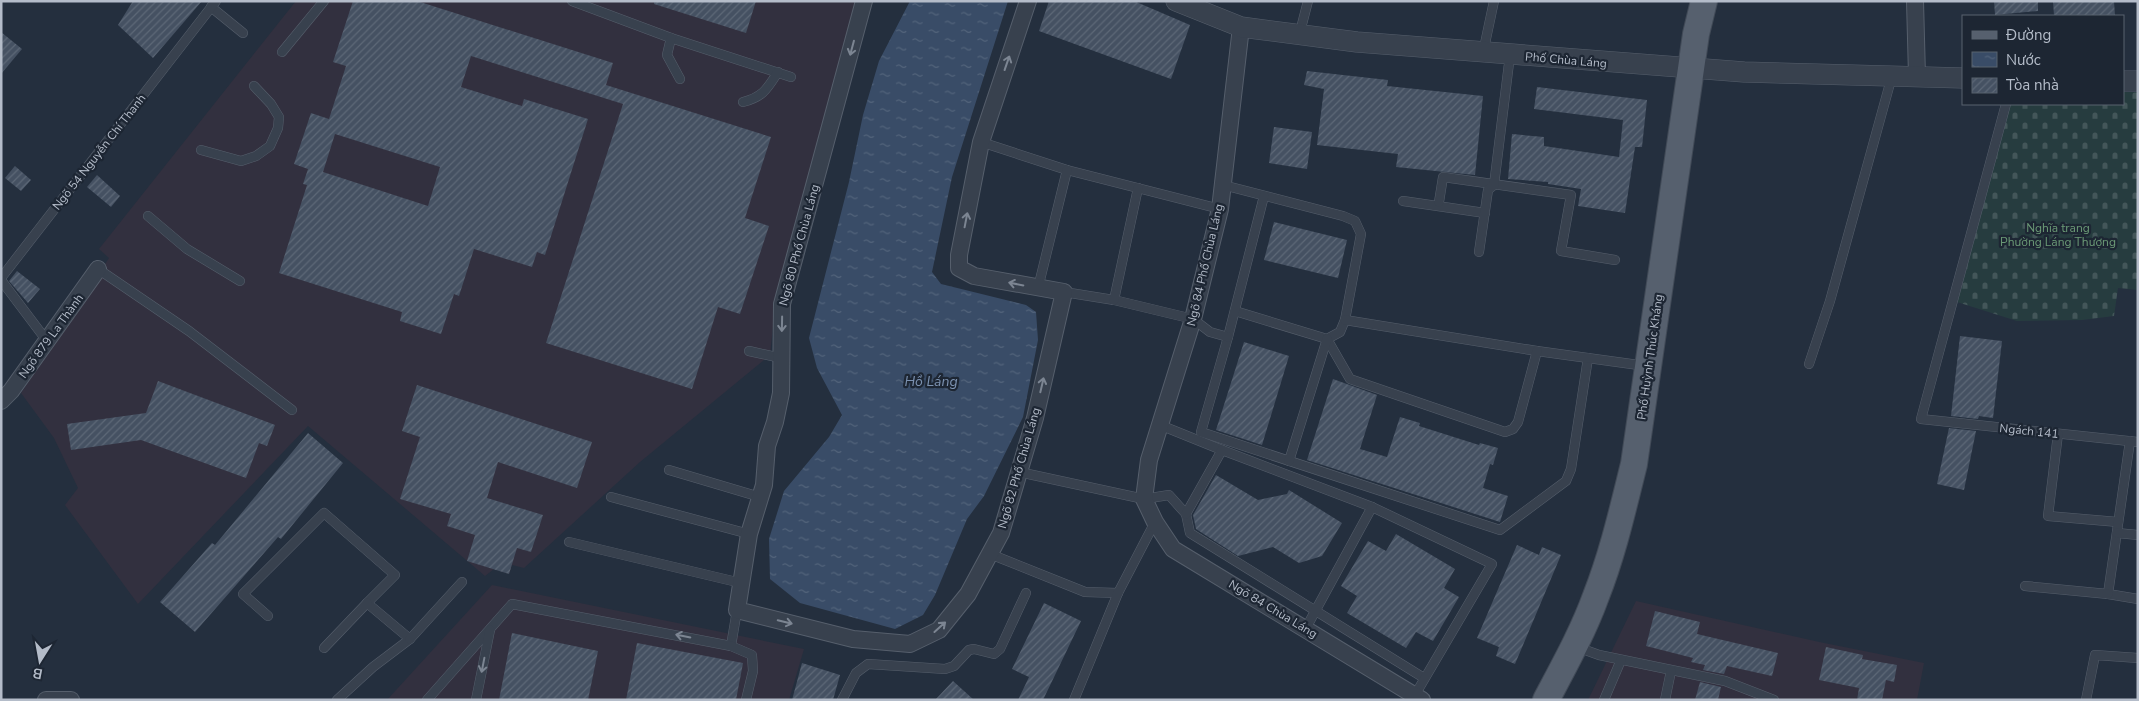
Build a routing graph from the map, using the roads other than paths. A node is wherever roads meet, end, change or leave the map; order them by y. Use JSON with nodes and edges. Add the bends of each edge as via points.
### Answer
{"nodes":[{"id":1,"x":324,"y":1,"type":"edge"},
{"id":2,"x":572,"y":1,"type":"edge"},
{"id":3,"x":864,"y":1,"type":"edge"},
{"id":4,"x":1028,"y":1,"type":"edge"},
{"id":5,"x":1176,"y":1,"type":"edge"},
{"id":6,"x":1308,"y":1,"type":"edge"},
{"id":7,"x":1494,"y":1,"type":"edge"},
{"id":8,"x":1704,"y":1,"type":"edge"},
{"id":9,"x":1914,"y":1,"type":"edge"},
{"id":10,"x":213,"y":4,"type":"edge"},
{"id":11,"x":1241,"y":27,"type":"junction"},
{"id":12,"x":243,"y":33,"type":"dead end"},
{"id":13,"x":1299,"y":36,"type":"junction"},
{"id":14,"x":671,"y":38,"type":"junction"},
{"id":15,"x":282,"y":52,"type":"dead end"},
{"id":16,"x":1483,"y":53,"type":"junction"},
{"id":17,"x":1510,"y":55,"type":"junction"},
{"id":18,"x":1692,"y":68,"type":"junction"},
{"id":19,"x":778,"y":72,"type":"junction"},
{"id":20,"x":1892,"y":76,"type":"junction"},
{"id":21,"x":1917,"y":76,"type":"junction"},
{"id":22,"x":790,"y":77,"type":"dead end"},
{"id":23,"x":1962,"y":78,"type":"edge"},
{"id":24,"x":680,"y":79,"type":"dead end"},
{"id":25,"x":2124,"y":81,"type":"edge"},
{"id":26,"x":2138,"y":81,"type":"edge"},
{"id":27,"x":254,"y":86,"type":"dead end"},
{"id":28,"x":743,"y":102,"type":"dead end"},
{"id":29,"x":2006,"y":105,"type":"edge"},
{"id":30,"x":981,"y":142,"type":"junction"},
{"id":31,"x":201,"y":150,"type":"dead end"},
{"id":32,"x":1067,"y":170,"type":"junction"},
{"id":33,"x":1223,"y":185,"type":"junction"},
{"id":34,"x":1494,"y":185,"type":"junction"},
{"id":35,"x":1138,"y":188,"type":"junction"},
{"id":36,"x":1264,"y":196,"type":"junction"},
{"id":37,"x":1403,"y":201,"type":"dead end"},
{"id":38,"x":1439,"y":202,"type":"dead end"},
{"id":39,"x":1220,"y":209,"type":"junction"},
{"id":40,"x":1484,"y":213,"type":"junction"},
{"id":41,"x":148,"y":216,"type":"dead end"},
{"id":42,"x":1479,"y":252,"type":"dead end"},
{"id":43,"x":1615,"y":260,"type":"dead end"},
{"id":44,"x":98,"y":269,"type":"joint"},
{"id":45,"x":1,"y":279,"type":"edge"},
{"id":46,"x":240,"y":281,"type":"dead end"},
{"id":47,"x":1038,"y":288,"type":"junction"},
{"id":48,"x":1064,"y":292,"type":"junction"},
{"id":49,"x":1114,"y":300,"type":"junction"},
{"id":50,"x":1235,"y":311,"type":"junction"},
{"id":51,"x":1193,"y":319,"type":"junction"},
{"id":52,"x":1345,"y":320,"type":"junction"},
{"id":53,"x":1228,"y":337,"type":"junction"},
{"id":54,"x":1327,"y":338,"type":"junction"},
{"id":55,"x":47,"y":341,"type":"junction"},
{"id":56,"x":749,"y":351,"type":"dead end"},
{"id":57,"x":1537,"y":351,"type":"junction"},
{"id":58,"x":781,"y":358,"type":"junction"},
{"id":59,"x":1588,"y":358,"type":"junction"},
{"id":60,"x":1809,"y":364,"type":"dead end"},
{"id":61,"x":1648,"y":366,"type":"junction"},
{"id":62,"x":1,"y":401,"type":"edge"},
{"id":63,"x":292,"y":410,"type":"dead end"},
{"id":64,"x":1160,"y":425,"type":"junction"},
{"id":65,"x":2058,"y":434,"type":"junction"},
{"id":66,"x":2134,"y":441,"type":"edge"},
{"id":67,"x":1222,"y":450,"type":"junction"},
{"id":68,"x":1289,"y":461,"type":"junction"},
{"id":69,"x":669,"y":470,"type":"dead end"},
{"id":70,"x":1019,"y":472,"type":"junction"},
{"id":71,"x":760,"y":497,"type":"junction"},
{"id":72,"x":611,"y":498,"type":"dead end"},
{"id":73,"x":1144,"y":499,"type":"junction"},
{"id":74,"x":1372,"y":507,"type":"junction"},
{"id":75,"x":1186,"y":514,"type":"junction"},
{"id":76,"x":1155,"y":522,"type":"junction"},
{"id":77,"x":2118,"y":522,"type":"junction"},
{"id":78,"x":2117,"y":533,"type":"junction"},
{"id":79,"x":749,"y":534,"type":"junction"},
{"id":80,"x":2138,"y":535,"type":"edge"},
{"id":81,"x":569,"y":542,"type":"dead end"},
{"id":82,"x":990,"y":554,"type":"junction"},
{"id":83,"x":462,"y":582,"type":"dead end"},
{"id":84,"x":742,"y":583,"type":"junction"},
{"id":85,"x":2025,"y":586,"type":"dead end"},
{"id":86,"x":1026,"y":593,"type":"dead end"},
{"id":87,"x":1118,"y":593,"type":"junction"},
{"id":88,"x":2108,"y":594,"type":"junction"},
{"id":89,"x":2138,"y":599,"type":"edge"},
{"id":90,"x":367,"y":603,"type":"junction"},
{"id":91,"x":737,"y":610,"type":"junction"},
{"id":92,"x":1314,"y":611,"type":"junction"},
{"id":93,"x":268,"y":616,"type":"dead end"},
{"id":94,"x":1306,"y":628,"type":"junction"},
{"id":95,"x":490,"y":630,"type":"junction"},
{"id":96,"x":410,"y":639,"type":"junction"},
{"id":97,"x":731,"y":646,"type":"junction"},
{"id":98,"x":1574,"y":646,"type":"junction"},
{"id":99,"x":324,"y":648,"type":"dead end"},
{"id":100,"x":2138,"y":658,"type":"edge"},
{"id":101,"x":1620,"y":660,"type":"junction"},
{"id":102,"x":1671,"y":670,"type":"junction"},
{"id":103,"x":1424,"y":678,"type":"junction"},
{"id":104,"x":1419,"y":697,"type":"edge"},
{"id":105,"x":46,"y":700,"type":"edge"},
{"id":106,"x":71,"y":700,"type":"edge"},
{"id":107,"x":337,"y":700,"type":"edge"},
{"id":108,"x":427,"y":700,"type":"edge"},
{"id":109,"x":476,"y":700,"type":"edge"},
{"id":110,"x":746,"y":700,"type":"edge"},
{"id":111,"x":842,"y":700,"type":"edge"},
{"id":112,"x":1074,"y":700,"type":"edge"},
{"id":113,"x":1546,"y":700,"type":"edge"},
{"id":114,"x":1604,"y":700,"type":"edge"},
{"id":115,"x":1665,"y":700,"type":"edge"},
{"id":116,"x":1774,"y":700,"type":"edge"},
{"id":117,"x":2086,"y":700,"type":"edge"}],
"edges":[{"from":1,"to":15,"type":"lane"},
{"from":2,"to":14,"type":"lane"},
{"from":3,"to":58,"type":"street","name":"Ngõ 80 Phố Chùa Láng","one_way":true,"via":[[782,304]]},
{"from":30,"to":4,"type":"street","one_way":true},
{"from":5,"to":11,"type":"street","name":"Phố Chùa Láng"},
{"from":6,"to":13,"type":"lane"},
{"from":7,"to":16,"type":"lane"},
{"from":8,"to":18,"type":"main road","name":"Phố Huỳnh Thúc Kháng"},
{"from":9,"to":21,"type":"street"},
{"from":10,"to":12,"type":"lane"},
{"from":10,"to":45,"type":"lane","name":"Ngõ 54 Nguyễn Chí Thanh"},
{"from":11,"to":13,"type":"street","name":"Phố Chùa Láng"},
{"from":11,"to":33,"type":"street","name":"Ngõ 84 Phố Chùa Láng"},
{"from":13,"to":16,"type":"street","name":"Phố Chùa Láng"},
{"from":14,"to":19,"type":"lane"},
{"from":14,"to":24,"type":"lane","via":[[667,56]]},
{"from":16,"to":17,"type":"street","name":"Phố Chùa Láng"},
{"from":17,"to":18,"type":"street","name":"Phố Chùa Láng"},
{"from":17,"to":34,"type":"lane"},
{"from":18,"to":20,"type":"street","name":"Phố Chùa Láng"},
{"from":18,"to":61,"type":"main road","name":"Phố Huỳnh Thúc Kháng"},
{"from":19,"to":22,"type":"lane"},
{"from":19,"to":28,"type":"lane","via":[[756,99]]},
{"from":20,"to":21,"type":"street","name":"Phố Chùa Láng"},
{"from":20,"to":60,"type":"lane","via":[[1830,301]]},
{"from":21,"to":23,"type":"street","name":"Phố Chùa Láng"},
{"from":25,"to":26,"type":"street"},
{"from":27,"to":31,"type":"lane","via":[[279,117],[270,146],[241,162]]},
{"from":29,"to":65,"type":"lane","name":"Ngách 141","via":[[1921,419]]},
{"from":30,"to":32,"type":"lane"},
{"from":47,"to":30,"type":"street","one_way":true,"via":[[974,276],[959,268]]},
{"from":32,"to":35,"type":"lane"},
{"from":32,"to":47,"type":"lane"},
{"from":33,"to":36,"type":"lane"},
{"from":33,"to":39,"type":"street","name":"Ngõ 84 Phố Chùa Láng"},
{"from":34,"to":38,"type":"lane","via":[[1443,177]]},
{"from":34,"to":40,"type":"lane","via":[[1488,190]]},
{"from":34,"to":43,"type":"lane","via":[[1571,195],[1561,251]]},
{"from":35,"to":39,"type":"lane"},
{"from":35,"to":49,"type":"lane"},
{"from":36,"to":50,"type":"lane"},
{"from":36,"to":52,"type":"lane","via":[[1355,221],[1361,234]]},
{"from":37,"to":40,"type":"lane"},
{"from":39,"to":51,"type":"street","name":"Ngõ 84 Phố Chùa Láng"},
{"from":40,"to":42,"type":"lane"},
{"from":41,"to":46,"type":"lane","via":[[187,249]]},
{"from":44,"to":55,"type":"street","name":"Ngõ 879 La Thành"},
{"from":44,"to":63,"type":"lane","via":[[190,331]]},
{"from":45,"to":55,"type":"lane"},
{"from":47,"to":48,"type":"street"},
{"from":48,"to":49,"type":"lane"},
{"from":70,"to":48,"type":"street","name":"Ngõ 82 Phố Chùa Láng","one_way":true},
{"from":49,"to":51,"type":"lane"},
{"from":50,"to":53,"type":"lane"},
{"from":50,"to":54,"type":"lane"},
{"from":51,"to":53,"type":"lane","via":[[1210,332]]},
{"from":51,"to":64,"type":"street","name":"Ngõ 84 Phố Chùa Láng"},
{"from":52,"to":54,"type":"lane","via":[[1340,332]]},
{"from":52,"to":57,"type":"lane"},
{"from":53,"to":68,"type":"lane","via":[[1201,432]]},
{"from":54,"to":57,"type":"lane","via":[[1350,378],[1505,432],[1518,422]]},
{"from":54,"to":68,"type":"lane"},
{"from":55,"to":62,"type":"street","name":"Ngõ 879 La Thành"},
{"from":56,"to":58,"type":"lane"},
{"from":57,"to":59,"type":"lane"},
{"from":58,"to":71,"type":"street","name":"Ngõ 80 Phố Chùa Láng","via":[[781,393],[767,446]]},
{"from":59,"to":61,"type":"lane"},
{"from":59,"to":68,"type":"lane","via":[[1571,469],[1566,481],[1500,530]]},
{"from":61,"to":98,"type":"main road","name":"Phố Huỳnh Thúc Kháng","via":[[1634,464],[1619,522],[1596,597]]},
{"from":64,"to":67,"type":"lane"},
{"from":64,"to":73,"type":"street","name":"Ngõ 84 Phố Chùa Láng","via":[[1149,460]]},
{"from":65,"to":66,"type":"lane","name":"Ngách 141"},
{"from":65,"to":77,"type":"lane","via":[[2048,516]]},
{"from":66,"to":77,"type":"lane"},
{"from":67,"to":74,"type":"lane"},
{"from":67,"to":75,"type":"lane"},
{"from":69,"to":71,"type":"lane"},
{"from":70,"to":73,"type":"lane"},
{"from":70,"to":82,"type":"street","name":"Ngõ 82 Phố Chùa Láng","via":[[1001,533]]},
{"from":71,"to":79,"type":"street","name":"Ngõ 80 Phố Chùa Láng"},
{"from":72,"to":79,"type":"lane"},
{"from":73,"to":75,"type":"lane","via":[[1169,496]]},
{"from":73,"to":76,"type":"street","name":"Ngõ 84 Chùa Láng"},
{"from":74,"to":92,"type":"lane"},
{"from":74,"to":103,"type":"lane","via":[[1492,564]]},
{"from":75,"to":92,"type":"lane","via":[[1190,533]]},
{"from":76,"to":87,"type":"lane"},
{"from":76,"to":94,"type":"street","name":"Ngõ 84 Chùa Láng","via":[[1173,549]]},
{"from":77,"to":78,"type":"lane"},
{"from":78,"to":80,"type":"lane"},
{"from":78,"to":88,"type":"lane"},
{"from":79,"to":84,"type":"street","name":"Ngõ 80 Phố Chùa Láng"},
{"from":81,"to":84,"type":"lane"},
{"from":82,"to":87,"type":"lane","via":[[1085,592]]},
{"from":91,"to":82,"type":"street","name":"Ngõ 82 Phố Chùa Láng","one_way":true,"via":[[853,640],[910,644],[939,630],[968,594]]},
{"from":83,"to":96,"type":"lane"},
{"from":84,"to":91,"type":"street","name":"Ngõ 80 Phố Chùa Láng"},
{"from":85,"to":88,"type":"lane"},
{"from":86,"to":111,"type":"lane","via":[[1000,649],[994,654],[968,650],[954,666],[945,669],[868,664],[856,673]]},
{"from":87,"to":112,"type":"lane"},
{"from":88,"to":89,"type":"lane"},
{"from":90,"to":93,"type":"lane","via":[[395,575],[324,513],[243,594]]},
{"from":90,"to":96,"type":"lane"},
{"from":90,"to":99,"type":"lane"},
{"from":91,"to":97,"type":"lane"},
{"from":92,"to":94,"type":"lane"},
{"from":92,"to":103,"type":"lane"},
{"from":94,"to":104,"type":"street","name":"Ngõ 84 Chùa Láng"},
{"from":97,"to":95,"type":"lane","one_way":true,"via":[[512,604]]},
{"from":95,"to":108,"type":"lane"},
{"from":95,"to":109,"type":"lane","one_way":true},
{"from":96,"to":107,"type":"lane"},
{"from":97,"to":110,"type":"lane","via":[[752,655],[753,671]]},
{"from":98,"to":101,"type":"lane"},
{"from":98,"to":113,"type":"main road","name":"Phố Huỳnh Thúc Kháng"},
{"from":100,"to":117,"type":"lane","via":[[2095,656]]},
{"from":101,"to":102,"type":"lane"},
{"from":101,"to":114,"type":"lane"},
{"from":102,"to":115,"type":"lane"},
{"from":102,"to":116,"type":"lane","via":[[1725,681]]},
{"from":103,"to":104,"type":"lane"},
{"from":105,"to":106,"type":"street"}]}
